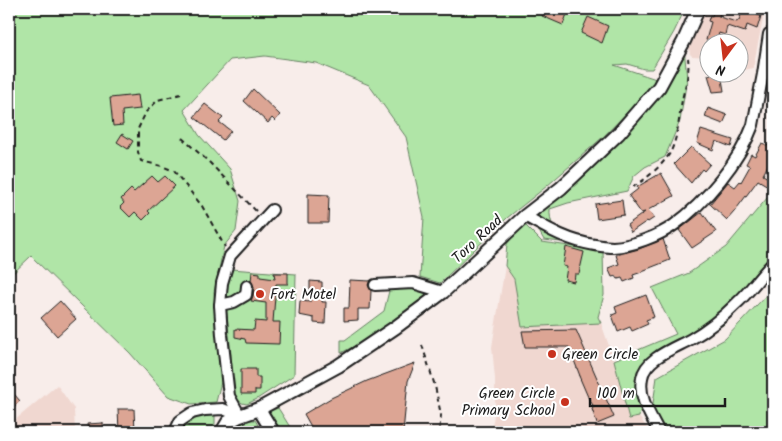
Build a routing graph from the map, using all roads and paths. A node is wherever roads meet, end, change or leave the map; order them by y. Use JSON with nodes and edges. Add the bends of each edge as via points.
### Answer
{"nodes":[{"id":1,"x":698,"y":9,"type":"edge"},
{"id":2,"x":769,"y":34,"type":"dead end"},
{"id":3,"x":684,"y":41,"type":"junction"},
{"id":4,"x":182,"y":94,"type":"dead end"},
{"id":5,"x":182,"y":138,"type":"dead end"},
{"id":6,"x":633,"y":187,"type":"dead end"},
{"id":7,"x":272,"y":210,"type":"dead end"},
{"id":8,"x":525,"y":216,"type":"junction"},
{"id":9,"x":264,"y":219,"type":"junction"},
{"id":10,"x":230,"y":256,"type":"junction"},
{"id":11,"x":773,"y":263,"type":"edge"},
{"id":12,"x":375,"y":285,"type":"dead end"},
{"id":13,"x":247,"y":286,"type":"dead end"},
{"id":14,"x":443,"y":292,"type":"junction"},
{"id":15,"x":220,"y":305,"type":"junction"},
{"id":16,"x":422,"y":345,"type":"dead end"},
{"id":17,"x":259,"y":409,"type":"junction"},
{"id":18,"x":240,"y":416,"type":"junction"},
{"id":19,"x":175,"y":432,"type":"edge"},
{"id":20,"x":222,"y":432,"type":"edge"},
{"id":21,"x":273,"y":432,"type":"edge"},
{"id":22,"x":439,"y":432,"type":"edge"},
{"id":23,"x":659,"y":432,"type":"edge"}],
"edges":[{"from":1,"to":3,"type":"main road","name":"Toro Road"},
{"from":2,"to":8,"type":"street","via":[[750,132],[714,187],[673,226],[647,238],[612,247],[564,237]]},
{"from":3,"to":6,"type":"path","via":[[689,72],[671,152],[647,178]]},
{"from":3,"to":8,"type":"main road","name":"Toro Road","via":[[660,87],[618,134],[562,188]]},
{"from":4,"to":10,"type":"path","via":[[158,100],[146,112],[138,129],[138,152],[141,161],[174,172],[202,206]]},
{"from":5,"to":9,"type":"path"},
{"from":7,"to":9,"type":"street"},
{"from":8,"to":14,"type":"main road","name":"Toro Road"},
{"from":9,"to":10,"type":"street"},
{"from":10,"to":15,"type":"street"},
{"from":11,"to":23,"type":"street","via":[[737,304],[718,320],[652,361],[645,369],[641,388],[643,400]]},
{"from":12,"to":14,"type":"street","via":[[413,283]]},
{"from":13,"to":15,"type":"street","via":[[246,295]]},
{"from":14,"to":17,"type":"main road","name":"Toro Road","via":[[338,366]]},
{"from":15,"to":18,"type":"street","via":[[229,396]]},
{"from":16,"to":22,"type":"path","via":[[441,415]]},
{"from":17,"to":18,"type":"main road","name":"Toro Road"},
{"from":17,"to":21,"type":"main road"},
{"from":18,"to":19,"type":"street","via":[[224,409],[192,413],[180,421]]},
{"from":18,"to":20,"type":"main road","name":"Toro Road","via":[[228,422]]}]}
